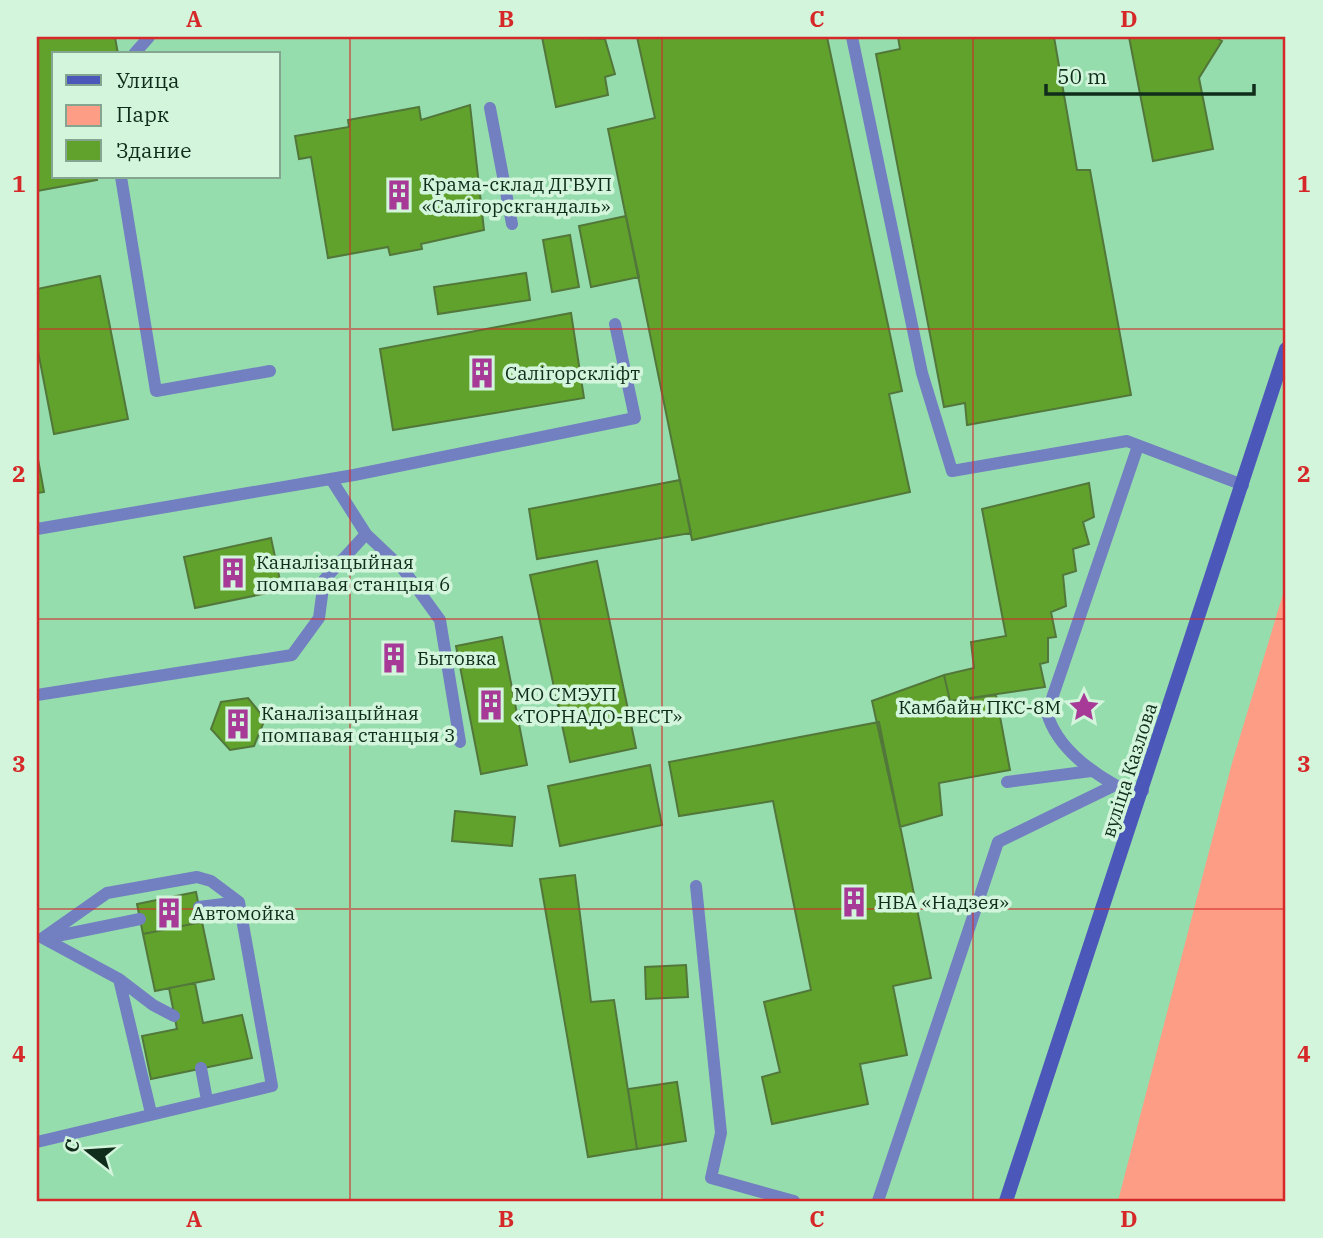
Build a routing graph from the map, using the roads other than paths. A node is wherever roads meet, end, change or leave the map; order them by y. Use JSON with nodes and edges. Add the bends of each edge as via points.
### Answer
{"nodes":[{"id":1,"x":149,"y":37,"type":"edge"},
{"id":2,"x":852,"y":37,"type":"edge"},
{"id":3,"x":136,"y":52,"type":"edge"},
{"id":4,"x":491,"y":108,"type":"dead end"},
{"id":5,"x":121,"y":178,"type":"edge"},
{"id":6,"x":512,"y":225,"type":"dead end"},
{"id":7,"x":615,"y":324,"type":"dead end"},
{"id":8,"x":1286,"y":349,"type":"edge"},
{"id":9,"x":270,"y":371,"type":"dead end"},
{"id":10,"x":1138,"y":446,"type":"junction"},
{"id":11,"x":331,"y":479,"type":"junction"},
{"id":12,"x":1243,"y":485,"type":"junction"},
{"id":13,"x":37,"y":529,"type":"edge"},
{"id":14,"x":366,"y":534,"type":"junction"},
{"id":15,"x":37,"y":695,"type":"edge"},
{"id":16,"x":460,"y":741,"type":"dead end"},
{"id":17,"x":1091,"y":771,"type":"junction"},
{"id":18,"x":1007,"y":782,"type":"dead end"},
{"id":19,"x":1115,"y":785,"type":"junction"},
{"id":20,"x":1143,"y":791,"type":"junction"},
{"id":21,"x":696,"y":886,"type":"dead end"},
{"id":22,"x":239,"y":902,"type":"junction"},
{"id":23,"x":199,"y":906,"type":"dead end"},
{"id":24,"x":140,"y":919,"type":"dead end"},
{"id":25,"x":40,"y":940,"type":"edge"},
{"id":26,"x":119,"y":979,"type":"junction"},
{"id":27,"x":174,"y":1016,"type":"dead end"},
{"id":28,"x":201,"y":1068,"type":"dead end"},
{"id":29,"x":207,"y":1100,"type":"junction"},
{"id":30,"x":151,"y":1113,"type":"junction"},
{"id":31,"x":37,"y":1142,"type":"edge"},
{"id":32,"x":794,"y":1201,"type":"edge"},
{"id":33,"x":878,"y":1201,"type":"edge"},
{"id":34,"x":1006,"y":1201,"type":"edge"}],
"edges":[{"from":1,"to":3,"type":"lane"},
{"from":2,"to":10,"type":"lane","via":[[922,373],[953,471],[1127,441]]},
{"from":4,"to":6,"type":"lane"},
{"from":5,"to":9,"type":"lane","via":[[156,391]]},
{"from":7,"to":11,"type":"lane","via":[[635,418]]},
{"from":8,"to":12,"type":"main road","name":"вуліца Казлова"},
{"from":10,"to":12,"type":"lane"},
{"from":10,"to":17,"type":"lane","via":[[1047,713],[1052,730]]},
{"from":11,"to":13,"type":"lane"},
{"from":11,"to":14,"type":"lane"},
{"from":12,"to":20,"type":"main road","name":"вуліца Казлова"},
{"from":14,"to":15,"type":"lane","via":[[324,580],[319,618],[292,655]]},
{"from":14,"to":16,"type":"lane","via":[[403,569],[440,620]]},
{"from":17,"to":18,"type":"lane"},
{"from":17,"to":19,"type":"lane"},
{"from":19,"to":20,"type":"lane"},
{"from":19,"to":33,"type":"lane","via":[[998,842]]},
{"from":20,"to":34,"type":"main road","name":"вуліца Казлова"},
{"from":21,"to":32,"type":"lane","via":[[721,1133],[711,1178]]},
{"from":22,"to":23,"type":"lane"},
{"from":22,"to":25,"type":"lane","via":[[211,881],[197,877],[107,893]]},
{"from":22,"to":29,"type":"lane","via":[[272,1086]]},
{"from":24,"to":25,"type":"lane"},
{"from":25,"to":26,"type":"lane"},
{"from":26,"to":27,"type":"lane"},
{"from":26,"to":30,"type":"lane"},
{"from":28,"to":29,"type":"lane"},
{"from":29,"to":30,"type":"lane"},
{"from":30,"to":31,"type":"lane"}]}
